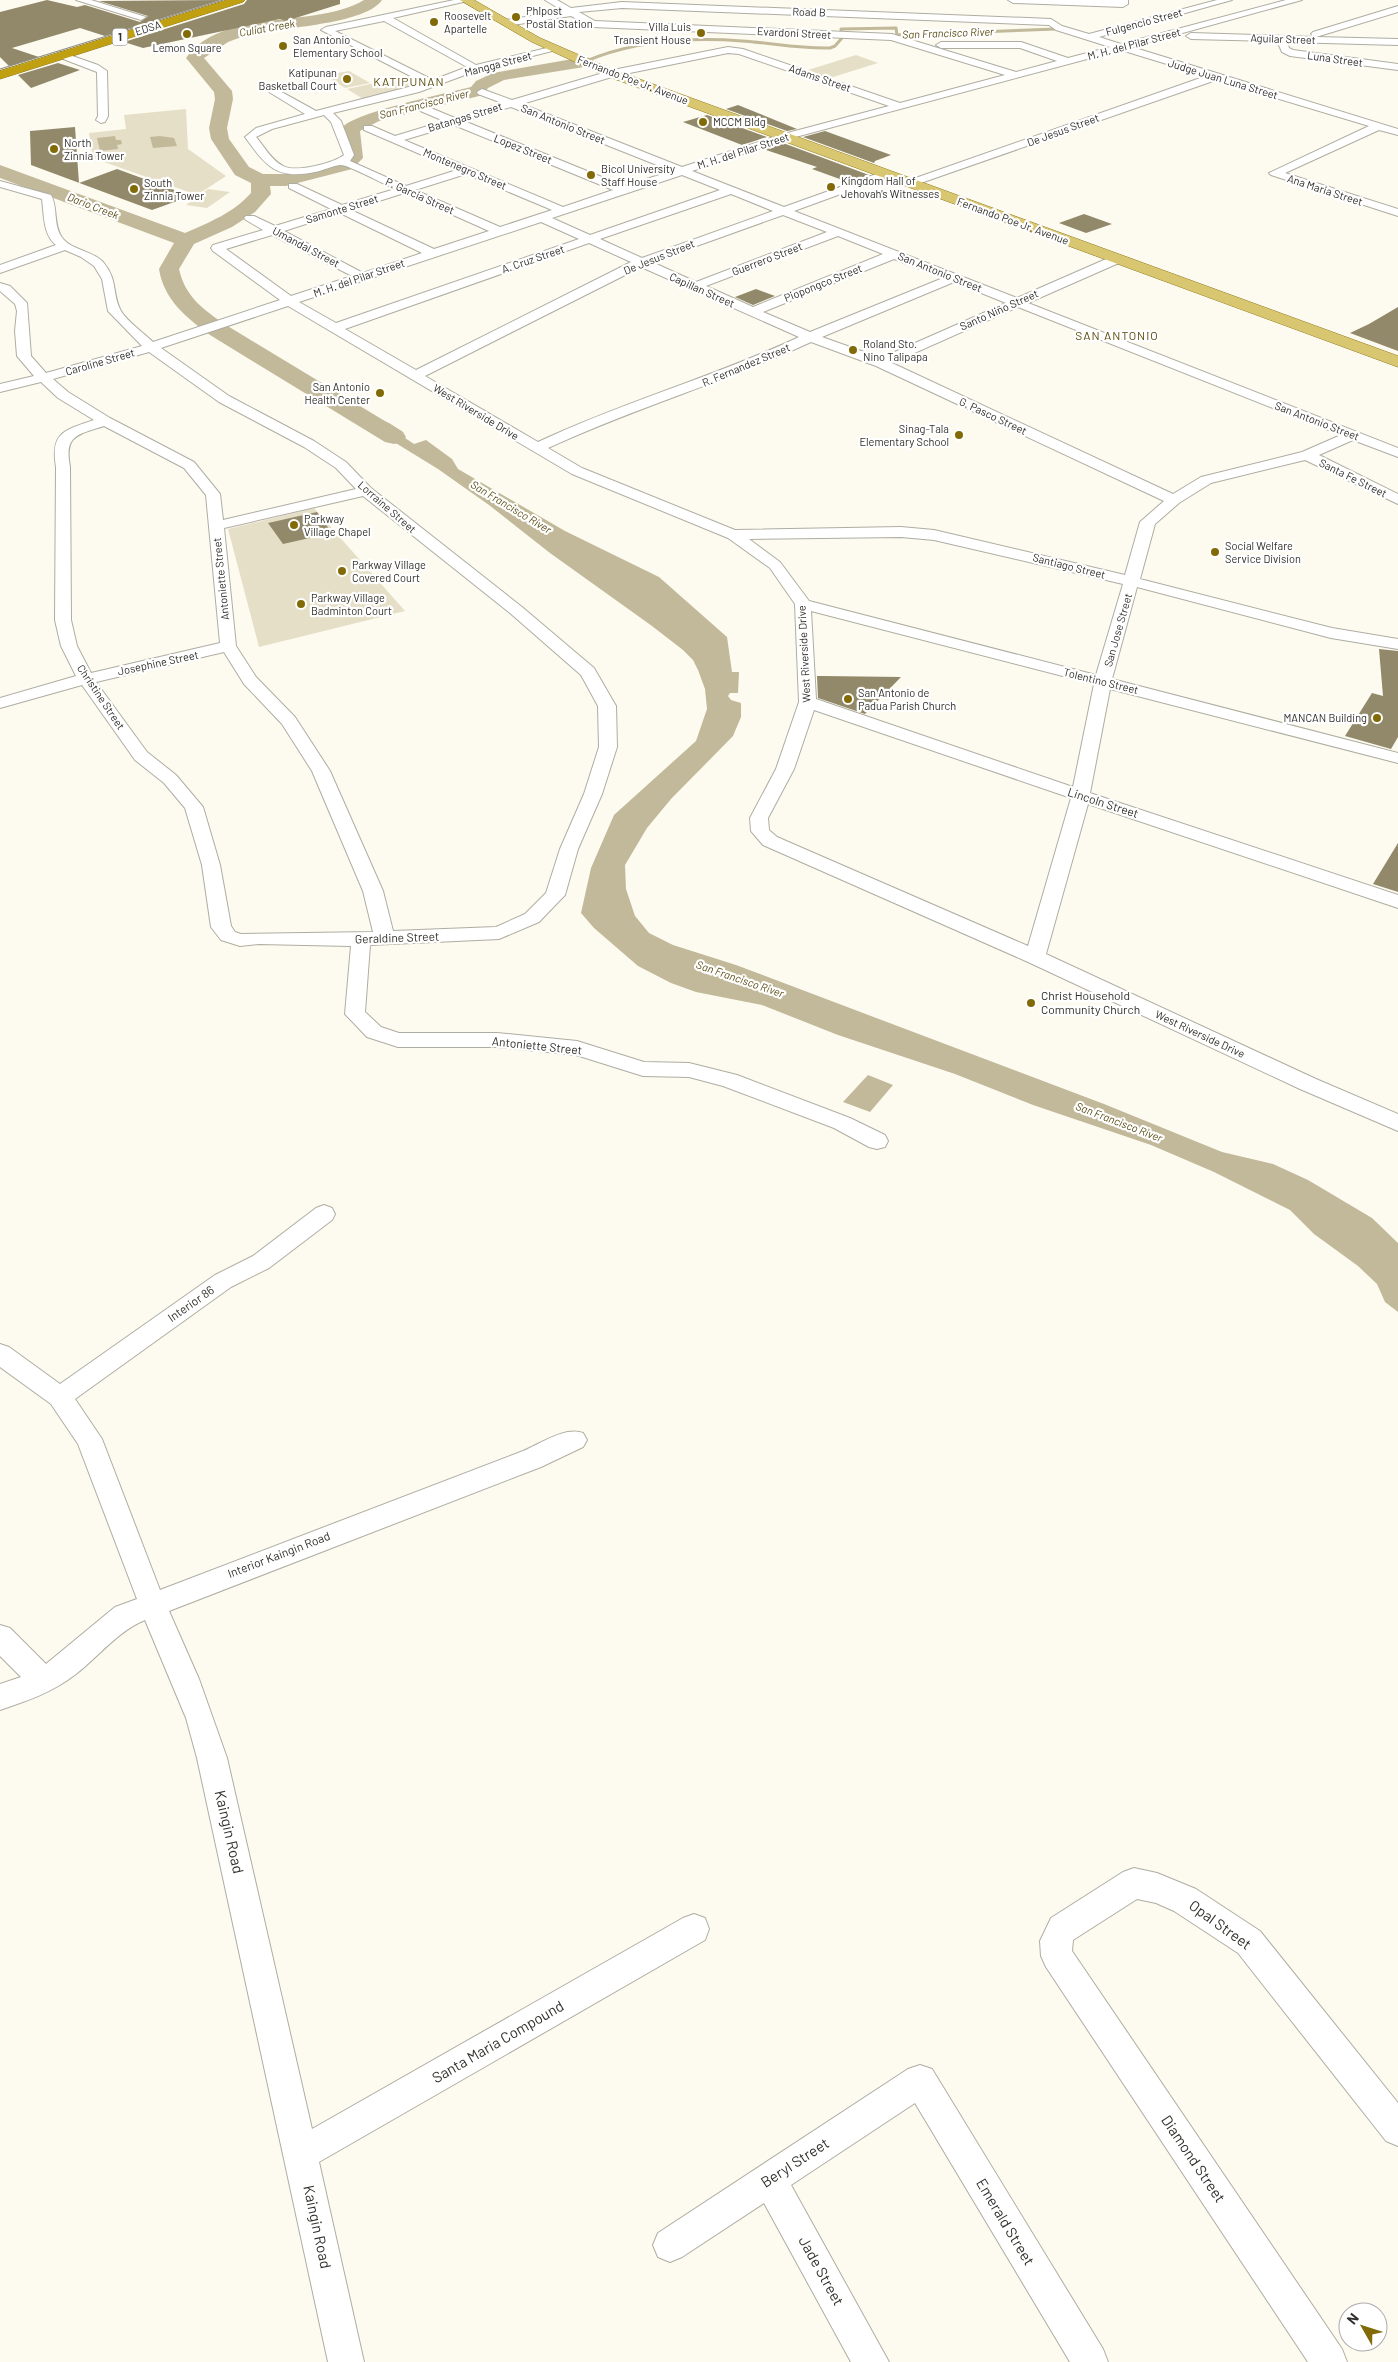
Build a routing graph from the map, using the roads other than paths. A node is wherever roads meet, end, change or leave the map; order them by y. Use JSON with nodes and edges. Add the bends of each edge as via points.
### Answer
{"nodes":[{"id":1,"x":81,"y":0,"type":"edge"},
{"id":2,"x":240,"y":0,"type":"edge"},
{"id":3,"x":467,"y":0,"type":"edge"},
{"id":4,"x":550,"y":0,"type":"edge"},
{"id":5,"x":1013,"y":0,"type":"edge"},
{"id":6,"x":1228,"y":0,"type":"edge"},
{"id":7,"x":1297,"y":0,"type":"edge"},
{"id":8,"x":1051,"y":1,"type":"edge"},
{"id":9,"x":1123,"y":2,"type":"edge"},
{"id":10,"x":1241,"y":2,"type":"dead end"},
{"id":11,"x":720,"y":4,"type":"edge"},
{"id":12,"x":1395,"y":6,"type":"edge"},
{"id":13,"x":1264,"y":9,"type":"junction"},
{"id":14,"x":568,"y":12,"type":"junction"},
{"id":15,"x":146,"y":16,"type":"joint"},
{"id":16,"x":384,"y":16,"type":"junction"},
{"id":17,"x":1050,"y":22,"type":"junction"},
{"id":18,"x":123,"y":23,"type":"dead end"},
{"id":19,"x":506,"y":23,"type":"junction"},
{"id":20,"x":707,"y":30,"type":"junction"},
{"id":21,"x":1168,"y":35,"type":"junction"},
{"id":22,"x":1089,"y":37,"type":"junction"},
{"id":23,"x":1281,"y":39,"type":"junction"},
{"id":24,"x":1311,"y":39,"type":"junction"},
{"id":25,"x":1398,"y":42,"type":"edge"},
{"id":26,"x":1122,"y":47,"type":"junction"},
{"id":27,"x":934,"y":48,"type":"junction"},
{"id":28,"x":555,"y":49,"type":"junction"},
{"id":29,"x":740,"y":51,"type":"joint"},
{"id":30,"x":61,"y":56,"type":"junction"},
{"id":31,"x":1067,"y":61,"type":"junction"},
{"id":32,"x":1398,"y":67,"type":"edge"},
{"id":33,"x":475,"y":68,"type":"junction"},
{"id":34,"x":613,"y":73,"type":"junction"},
{"id":35,"x":0,"y":74,"type":"edge"},
{"id":36,"x":1016,"y":75,"type":"junction"},
{"id":37,"x":1214,"y":76,"type":"junction"},
{"id":38,"x":433,"y":84,"type":"junction"},
{"id":39,"x":274,"y":92,"type":"dead end"},
{"id":40,"x":482,"y":92,"type":"dead end"},
{"id":41,"x":512,"y":103,"type":"junction"},
{"id":42,"x":900,"y":106,"type":"junction"},
{"id":43,"x":422,"y":108,"type":"dead end"},
{"id":44,"x":320,"y":113,"type":"junction"},
{"id":45,"x":101,"y":120,"type":"dead end"},
{"id":46,"x":454,"y":121,"type":"junction"},
{"id":47,"x":1378,"y":126,"type":"junction"},
{"id":48,"x":368,"y":128,"type":"dead end"},
{"id":49,"x":1398,"y":132,"type":"edge"},
{"id":50,"x":784,"y":137,"type":"junction"},
{"id":51,"x":395,"y":139,"type":"junction"},
{"id":52,"x":346,"y":163,"type":"junction"},
{"id":53,"x":467,"y":170,"type":"junction"},
{"id":54,"x":681,"y":171,"type":"junction"},
{"id":55,"x":886,"y":174,"type":"junction"},
{"id":56,"x":910,"y":183,"type":"junction"},
{"id":57,"x":0,"y":184,"type":"edge"},
{"id":58,"x":293,"y":186,"type":"dead end"},
{"id":59,"x":405,"y":190,"type":"junction"},
{"id":60,"x":623,"y":190,"type":"junction"},
{"id":61,"x":731,"y":190,"type":"junction"},
{"id":62,"x":341,"y":210,"type":"junction"},
{"id":63,"x":561,"y":210,"type":"junction"},
{"id":64,"x":784,"y":210,"type":"junction"},
{"id":65,"x":1398,"y":213,"type":"edge"},
{"id":66,"x":540,"y":217,"type":"junction"},
{"id":67,"x":250,"y":218,"type":"dead end"},
{"id":68,"x":274,"y":230,"type":"junction"},
{"id":69,"x":499,"y":231,"type":"junction"},
{"id":70,"x":839,"y":232,"type":"junction"},
{"id":71,"x":589,"y":239,"type":"junction"},
{"id":72,"x":65,"y":246,"type":"junction"},
{"id":73,"x":217,"y":248,"type":"joint"},
{"id":74,"x":432,"y":253,"type":"junction"},
{"id":75,"x":895,"y":254,"type":"junction"},
{"id":76,"x":1117,"y":259,"type":"junction"},
{"id":77,"x":641,"y":262,"type":"junction"},
{"id":78,"x":0,"y":269,"type":"edge"},
{"id":79,"x":362,"y":277,"type":"junction"},
{"id":80,"x":954,"y":278,"type":"junction"},
{"id":81,"x":0,"y":286,"type":"edge"},
{"id":82,"x":695,"y":286,"type":"junction"},
{"id":83,"x":289,"y":301,"type":"junction"},
{"id":84,"x":1016,"y":302,"type":"junction"},
{"id":85,"x":751,"y":312,"type":"junction"},
{"id":86,"x":334,"y":328,"type":"junction"},
{"id":87,"x":198,"y":332,"type":"joint"},
{"id":88,"x":810,"y":338,"type":"junction"},
{"id":89,"x":151,"y":347,"type":"junction"},
{"id":90,"x":1398,"y":362,"type":"edge"},
{"id":91,"x":881,"y":363,"type":"junction"},
{"id":92,"x":415,"y":376,"type":"junction"},
{"id":93,"x":44,"y":378,"type":"junction"},
{"id":94,"x":0,"y":388,"type":"edge"},
{"id":95,"x":104,"y":421,"type":"junction"},
{"id":96,"x":1353,"y":435,"type":"junction"},
{"id":97,"x":537,"y":448,"type":"junction"},
{"id":98,"x":1398,"y":453,"type":"edge"},
{"id":99,"x":1307,"y":455,"type":"junction"},
{"id":100,"x":366,"y":491,"type":"junction"},
{"id":101,"x":1174,"y":500,"type":"junction"},
{"id":102,"x":1398,"y":500,"type":"edge"},
{"id":103,"x":215,"y":526,"type":"junction"},
{"id":104,"x":734,"y":535,"type":"junction"},
{"id":105,"x":1131,"y":581,"type":"junction"},
{"id":106,"x":803,"y":604,"type":"junction"},
{"id":107,"x":1398,"y":644,"type":"edge"},
{"id":108,"x":228,"y":646,"type":"junction"},
{"id":109,"x":86,"y":679,"type":"junction"},
{"id":110,"x":1103,"y":681,"type":"junction"},
{"id":111,"x":808,"y":702,"type":"junction"},
{"id":112,"x":0,"y":703,"type":"edge"},
{"id":113,"x":1398,"y":758,"type":"edge"},
{"id":114,"x":1081,"y":795,"type":"junction"},
{"id":115,"x":1398,"y":902,"type":"edge"},
{"id":116,"x":532,"y":918,"type":"joint"},
{"id":117,"x":259,"y":938,"type":"joint"},
{"id":118,"x":361,"y":939,"type":"junction"},
{"id":119,"x":385,"y":939,"type":"junction"},
{"id":120,"x":1035,"y":957,"type":"junction"},
{"id":121,"x":1398,"y":1123,"type":"edge"},
{"id":122,"x":877,"y":1141,"type":"dead end"},
{"id":123,"x":324,"y":1214,"type":"dead end"},
{"id":124,"x":0,"y":1354,"type":"edge"},
{"id":125,"x":60,"y":1398,"type":"junction"},
{"id":126,"x":574,"y":1440,"type":"dead end"},
{"id":127,"x":152,"y":1604,"type":"junction"},
{"id":128,"x":0,"y":1637,"type":"edge"},
{"id":129,"x":43,"y":1680,"type":"junction"},
{"id":130,"x":0,"y":1698,"type":"edge"},
{"id":131,"x":694,"y":1930,"type":"dead end"},
{"id":132,"x":1057,"y":1956,"type":"joint"},
{"id":133,"x":920,"y":2081,"type":"joint"},
{"id":134,"x":1398,"y":2129,"type":"edge"},
{"id":135,"x":301,"y":2154,"type":"junction"},
{"id":136,"x":770,"y":2180,"type":"junction"},
{"id":137,"x":670,"y":2245,"type":"dead end"},
{"id":138,"x":346,"y":2362,"type":"edge"},
{"id":139,"x":871,"y":2362,"type":"edge"},
{"id":140,"x":1090,"y":2362,"type":"edge"},
{"id":141,"x":1329,"y":2362,"type":"edge"}],
"edges":[{"from":1,"to":15,"type":"street"},
{"from":2,"to":30,"type":"highway","name":"EDSA","number":"1"},
{"from":3,"to":16,"type":"street"},
{"from":3,"to":19,"type":"main road","name":"Fernando Poe Jr. Avenue"},
{"from":4,"to":14,"type":"street","name":"Evardoni Street"},
{"from":5,"to":8,"type":"street"},
{"from":6,"to":22,"type":"street","name":"Fulgencio Street"},
{"from":7,"to":13,"type":"street","name":"M. H. del Pilar Street"},
{"from":8,"to":9,"type":"street"},
{"from":8,"to":17,"type":"street"},
{"from":10,"to":13,"type":"street"},
{"from":11,"to":14,"type":"street","name":"Road B","via":[[610,6]]},
{"from":11,"to":17,"type":"street","name":"Road B"},
{"from":11,"to":20,"type":"street"},
{"from":12,"to":24,"type":"street","via":[[1317,32]]},
{"from":13,"to":21,"type":"street","name":"M. H. del Pilar Street"},
{"from":14,"to":19,"type":"street","name":"Road B"},
{"from":14,"to":20,"type":"street","name":"Evardoni Street","via":[[593,24]]},
{"from":15,"to":18,"type":"highway","name":"EDSA","number":"1"},
{"from":16,"to":33,"type":"street"},
{"from":16,"to":38,"type":"street","via":[[326,30]]},
{"from":17,"to":22,"type":"street","name":"Judge Juan Luna Street"},
{"from":19,"to":28,"type":"main road","name":"Fernando Poe Jr. Avenue"},
{"from":20,"to":27,"type":"street","name":"Evardoni Street","via":[[892,37]]},
{"from":21,"to":23,"type":"street","name":"Aguilar Street"},
{"from":21,"to":26,"type":"street","name":"M. H. del Pilar Street"},
{"from":22,"to":26,"type":"street","name":"Judge Juan Luna Street"},
{"from":23,"to":24,"type":"street","name":"Aguilar Street"},
{"from":23,"to":32,"type":"street","name":"Luna Street","via":[[1285,50],[1290,52]]},
{"from":24,"to":25,"type":"street","name":"Aguilar Street"},
{"from":26,"to":31,"type":"street","name":"M. H. del Pilar Street"},
{"from":26,"to":37,"type":"street","name":"Judge Juan Luna Street"},
{"from":27,"to":31,"type":"street","via":[[944,44],[1021,45]]},
{"from":27,"to":36,"type":"street","name":"Evardoni Street"},
{"from":28,"to":33,"type":"street","name":"Mangga Street"},
{"from":28,"to":34,"type":"main road","name":"Fernando Poe Jr. Avenue"},
{"from":29,"to":34,"type":"street","name":"Batangas Street","via":[[723,51]]},
{"from":29,"to":42,"type":"street","name":"Adams Street"},
{"from":30,"to":35,"type":"highway","name":"EDSA","number":"1"},
{"from":30,"to":45,"type":"street","via":[[102,71]]},
{"from":31,"to":36,"type":"street","name":"M. H. del Pilar Street"},
{"from":33,"to":38,"type":"street","name":"Mangga Street"},
{"from":34,"to":41,"type":"street","name":"Batangas Street"},
{"from":34,"to":50,"type":"main road","name":"Fernando Poe Jr. Avenue"},
{"from":36,"to":42,"type":"street","name":"M. H. del Pilar Street"},
{"from":37,"to":47,"type":"street","name":"Judge Juan Luna Street"},
{"from":37,"to":56,"type":"street","name":"De Jesus Street"},
{"from":38,"to":44,"type":"street","name":"Mangga Street"},
{"from":39,"to":44,"type":"street"},
{"from":40,"to":41,"type":"street","name":"San Antonio Street"},
{"from":41,"to":46,"type":"street","name":"Batangas Street"},
{"from":41,"to":54,"type":"street","name":"San Antonio Street"},
{"from":42,"to":50,"type":"street","name":"M. H. del Pilar Street"},
{"from":43,"to":46,"type":"street","name":"Lopez Street"},
{"from":44,"to":52,"type":"street","via":[[336,121],[349,155]]},
{"from":44,"to":52,"type":"street","name":"Mangga Street","via":[[255,131],[250,137],[278,169],[285,171]]},
{"from":46,"to":51,"type":"street","name":"Batangas Street"},
{"from":46,"to":60,"type":"street","name":"Lopez Street"},
{"from":47,"to":49,"type":"street","name":"Judge Juan Luna Street"},
{"from":47,"to":65,"type":"street","name":"Ana Maria Street","via":[[1275,173]]},
{"from":48,"to":51,"type":"street","name":"Montenegro Street"},
{"from":50,"to":54,"type":"street","name":"M. H. del Pilar Street"},
{"from":50,"to":55,"type":"main road","name":"Fernando Poe Jr. Avenue"},
{"from":51,"to":53,"type":"street","name":"Montenegro Street"},
{"from":52,"to":59,"type":"street","name":"P. Garcia Street"},
{"from":53,"to":59,"type":"street","name":"Samonte Street"},
{"from":53,"to":63,"type":"street","name":"Montenegro Street"},
{"from":54,"to":60,"type":"street","name":"M. H. del Pilar Street"},
{"from":54,"to":61,"type":"street","name":"San Antonio Street"},
{"from":55,"to":56,"type":"main road","name":"Fernando Poe Jr. Avenue"},
{"from":55,"to":64,"type":"street","name":"De Jesus Street"},
{"from":56,"to":76,"type":"main road","name":"Fernando Poe Jr. Avenue"},
{"from":57,"to":72,"type":"street","via":[[47,197],[52,232]]},
{"from":58,"to":62,"type":"street"},
{"from":59,"to":62,"type":"street","name":"Samonte Street"},
{"from":59,"to":69,"type":"street","name":"P. Garcia Street"},
{"from":60,"to":63,"type":"street","name":"M. H. del Pilar Street"},
{"from":61,"to":64,"type":"street","name":"San Antonio Street"},
{"from":61,"to":71,"type":"street","name":"A. Cruz Street"},
{"from":62,"to":68,"type":"street","name":"Samonte Street"},
{"from":62,"to":74,"type":"street"},
{"from":63,"to":66,"type":"street","name":"M. H. del Pilar Street"},
{"from":64,"to":70,"type":"street","name":"San Antonio Street"},
{"from":64,"to":77,"type":"street","name":"De Jesus Street"},
{"from":66,"to":69,"type":"street","name":"M. H. del Pilar Street"},
{"from":66,"to":71,"type":"street","name":"Capillan Street"},
{"from":67,"to":68,"type":"street","name":"Umandal Street"},
{"from":68,"to":73,"type":"street","name":"Samonte Street"},
{"from":68,"to":79,"type":"street","name":"Umandal Street"},
{"from":69,"to":74,"type":"street","name":"M. H. del Pilar Street"},
{"from":70,"to":75,"type":"street","name":"San Antonio Street"},
{"from":70,"to":82,"type":"street","name":"Guerrero Street"},
{"from":71,"to":77,"type":"street","name":"Capillan Street"},
{"from":71,"to":86,"type":"street","name":"A. Cruz Street"},
{"from":72,"to":78,"type":"street"},
{"from":72,"to":89,"type":"street","name":"Lorraine Street","via":[[85,254],[98,264],[108,279],[114,311]]},
{"from":73,"to":83,"type":"street","name":"West Riverside Drive"},
{"from":74,"to":79,"type":"street","name":"M. H. del Pilar Street"},
{"from":75,"to":80,"type":"street","name":"San Antonio Street"},
{"from":75,"to":85,"type":"street","name":"Piopongco Street"},
{"from":76,"to":84,"type":"street","name":"Santo Niño Street"},
{"from":76,"to":90,"type":"main road","name":"Fernando Poe Jr. Avenue"},
{"from":77,"to":82,"type":"street","name":"Capillan Street"},
{"from":77,"to":92,"type":"street","name":"De Jesus Street"},
{"from":79,"to":83,"type":"street","name":"M. H. del Pilar Street"},
{"from":80,"to":84,"type":"street","name":"San Antonio Street"},
{"from":80,"to":88,"type":"street","name":"R. Fernandez Street"},
{"from":81,"to":93,"type":"street","name":"Antoniette Street","via":[[21,303],[24,356]]},
{"from":82,"to":85,"type":"street","name":"Capillan Street"},
{"from":83,"to":86,"type":"street","name":"West Riverside Drive"},
{"from":83,"to":87,"type":"street","name":"M. H. del Pilar Street"},
{"from":84,"to":91,"type":"street","name":"Santo Niño Street"},
{"from":84,"to":96,"type":"street","name":"San Antonio Street"},
{"from":85,"to":88,"type":"street","name":"Capillan Street"},
{"from":86,"to":92,"type":"street","name":"West Riverside Drive"},
{"from":87,"to":89,"type":"street","name":"Caroline Street"},
{"from":88,"to":91,"type":"street","name":"G. Pasco Street"},
{"from":88,"to":97,"type":"street","name":"R. Fernandez Street","via":[[755,363],[592,423]]},
{"from":89,"to":93,"type":"street","name":"Caroline Street"},
{"from":89,"to":100,"type":"street","name":"Lorraine Street","via":[[224,399],[309,444],[341,465]]},
{"from":91,"to":101,"type":"street","name":"G. Pasco Street"},
{"from":92,"to":97,"type":"street","name":"West Riverside Drive"},
{"from":93,"to":94,"type":"street","name":"Caroline Street"},
{"from":93,"to":95,"type":"street","name":"Antoniette Street","via":[[63,396]]},
{"from":95,"to":103,"type":"street","name":"Antoniette Street","via":[[190,465],[214,494]]},
{"from":95,"to":109,"type":"street","name":"Christine Street","via":[[71,435],[61,449],[63,620],[69,646]]},
{"from":96,"to":98,"type":"street","name":"San Antonio Street"},
{"from":96,"to":99,"type":"street","name":"San Jose Street"},
{"from":97,"to":104,"type":"street","name":"West Riverside Drive","via":[[585,475]]},
{"from":99,"to":101,"type":"street","name":"San Jose Street","via":[[1206,480]]},
{"from":99,"to":102,"type":"street","name":"Santa Fe Street"},
{"from":100,"to":103,"type":"street"},
{"from":100,"to":116,"type":"street","name":"Lorraine Street","via":[[516,610],[588,672],[607,706],[608,748],[593,794],[569,849],[555,895]]},
{"from":101,"to":105,"type":"street","name":"San Jose Street","via":[[1148,522]]},
{"from":103,"to":108,"type":"street","name":"Antoniette Street"},
{"from":104,"to":105,"type":"street","name":"Santiago Street","via":[[901,532],[934,535]]},
{"from":104,"to":106,"type":"street","name":"West Riverside Drive","via":[[774,565]]},
{"from":105,"to":107,"type":"street","name":"Santiago Street","via":[[1331,633]]},
{"from":105,"to":110,"type":"street","name":"San Jose Street"},
{"from":106,"to":110,"type":"street","name":"Tolentino Street"},
{"from":106,"to":111,"type":"street","name":"West Riverside Drive"},
{"from":108,"to":109,"type":"street","name":"Josephine Street"},
{"from":108,"to":119,"type":"street","name":"Antoniette Street","via":[[250,680],[289,721],[321,771],[373,891]]},
{"from":109,"to":112,"type":"street","name":"Josephine Street"},
{"from":109,"to":117,"type":"street","name":"Christine Street","via":[[141,756],[170,779],[194,807],[210,865],[220,927],[228,936],[240,940]]},
{"from":110,"to":113,"type":"street","name":"Tolentino Street"},
{"from":110,"to":114,"type":"street","name":"San Jose Street"},
{"from":111,"to":114,"type":"street","name":"Lincoln Street"},
{"from":111,"to":120,"type":"street","name":"West Riverside Drive","via":[[785,769],[759,818],[757,825],[761,834],[782,847]]},
{"from":114,"to":115,"type":"street","name":"Lincoln Street"},
{"from":114,"to":120,"type":"street","name":"San Jose Street"},
{"from":116,"to":119,"type":"street","name":"Geraldine Street","via":[[499,933]]},
{"from":117,"to":118,"type":"street","name":"Geraldine Street"},
{"from":118,"to":119,"type":"street","name":"Geraldine Street"},
{"from":118,"to":122,"type":"street","name":"Antoniette Street","via":[[355,1014],[374,1032],[398,1040],[497,1040],[577,1048],[643,1069],[689,1070],[729,1080]]},
{"from":120,"to":121,"type":"street","name":"West Riverside Drive"},
{"from":123,"to":125,"type":"street","name":"Interior 86","via":[[261,1262],[223,1281]]},
{"from":124,"to":125,"type":"street","name":"Kaingin Road"},
{"from":125,"to":127,"type":"street","name":"Kaingin Road","via":[[89,1439]]},
{"from":126,"to":127,"type":"street","name":"Interior Kaingin Road"},
{"from":127,"to":129,"type":"street","name":"Interior Kaingin Road","via":[[112,1624],[70,1662]]},
{"from":127,"to":135,"type":"street","name":"Kaingin Road","via":[[185,1679],[212,1758]]},
{"from":128,"to":129,"type":"street"},
{"from":129,"to":130,"type":"street","name":"Interior Kaingin Road"},
{"from":131,"to":135,"type":"street","name":"Santa Maria Compound"},
{"from":132,"to":134,"type":"street","name":"Opal Street","via":[[1056,1941],[1062,1929],[1134,1883],[1157,1888],[1185,1900],[1249,1942]]},
{"from":132,"to":141,"type":"street","name":"Diamond Street"},
{"from":133,"to":136,"type":"street","name":"Beryl Street"},
{"from":133,"to":140,"type":"street","name":"Emerald Street"},
{"from":135,"to":138,"type":"street","name":"Kaingin Road"},
{"from":136,"to":137,"type":"street","name":"Beryl Street"},
{"from":136,"to":139,"type":"street","name":"Jade Street"}]}
